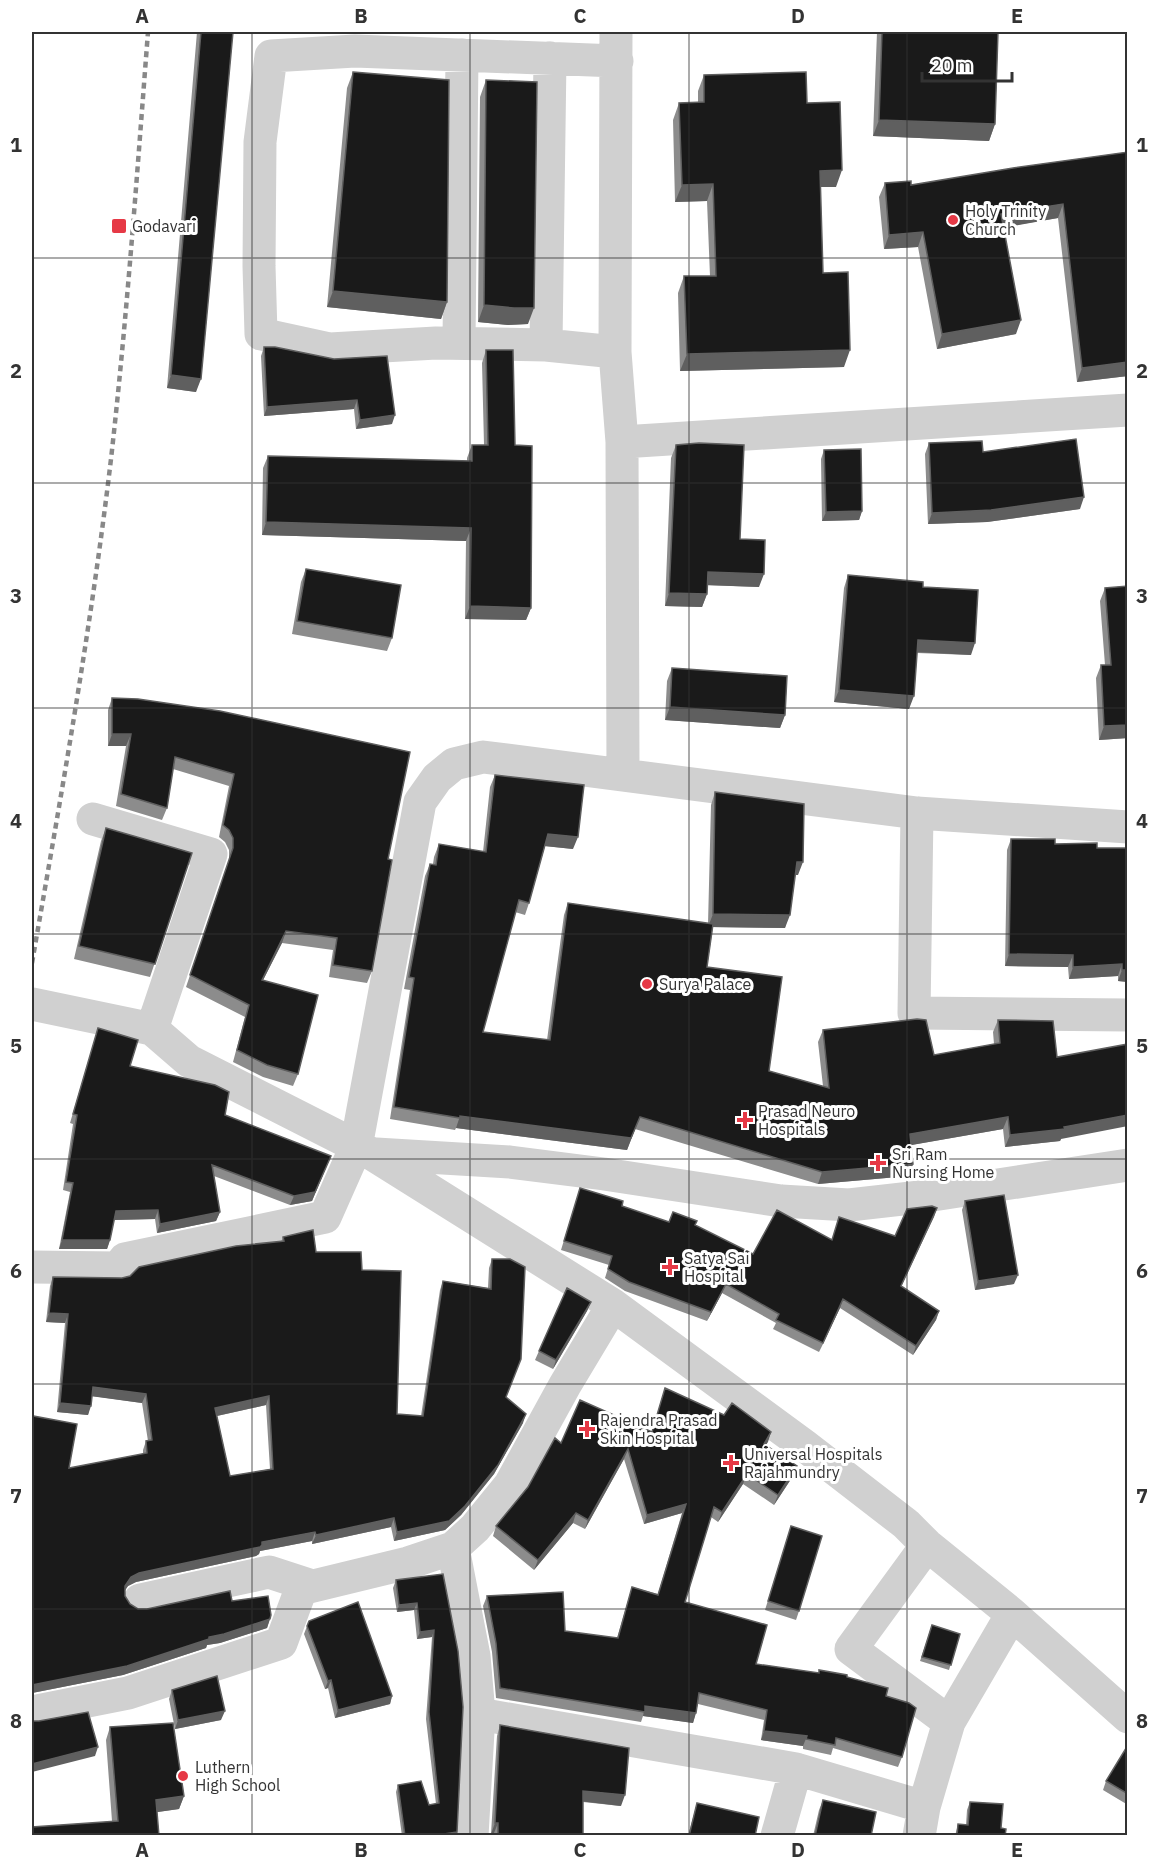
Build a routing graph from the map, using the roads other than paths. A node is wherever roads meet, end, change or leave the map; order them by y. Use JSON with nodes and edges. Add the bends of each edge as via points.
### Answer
{"nodes":[{"id":1,"x":616,"y":46,"type":"edge"},
{"id":2,"x":462,"y":55,"type":"junction"},
{"id":3,"x":550,"y":58,"type":"junction"},
{"id":4,"x":459,"y":343,"type":"junction"},
{"id":5,"x":546,"y":345,"type":"junction"},
{"id":6,"x":615,"y":352,"type":"junction"},
{"id":7,"x":1128,"y":410,"type":"edge"},
{"id":8,"x":622,"y":442,"type":"junction"},
{"id":9,"x":623,"y":774,"type":"junction"},
{"id":10,"x":917,"y":813,"type":"junction"},
{"id":11,"x":93,"y":819,"type":"dead end"},
{"id":12,"x":1128,"y":827,"type":"edge"},
{"id":13,"x":32,"y":1004,"type":"edge"},
{"id":14,"x":1128,"y":1015,"type":"edge"},
{"id":15,"x":152,"y":1029,"type":"junction"},
{"id":16,"x":364,"y":1151,"type":"junction"},
{"id":17,"x":1128,"y":1165,"type":"edge"},
{"id":18,"x":32,"y":1267,"type":"edge"},
{"id":19,"x":613,"y":1305,"type":"junction"},
{"id":20,"x":927,"y":1545,"type":"junction"},
{"id":21,"x":453,"y":1548,"type":"junction"},
{"id":22,"x":312,"y":1586,"type":"junction"},
{"id":23,"x":140,"y":1600,"type":"dead end"},
{"id":24,"x":1012,"y":1614,"type":"junction"},
{"id":25,"x":32,"y":1713,"type":"edge"},
{"id":26,"x":479,"y":1714,"type":"junction"},
{"id":27,"x":1128,"y":1717,"type":"edge"},
{"id":28,"x":949,"y":1722,"type":"junction"},
{"id":29,"x":796,"y":1770,"type":"junction"},
{"id":30,"x":921,"y":1821,"type":"edge"},
{"id":31,"x":472,"y":1836,"type":"edge"},
{"id":32,"x":777,"y":1836,"type":"edge"}],
"edges":[{"from":1,"to":3,"type":"street"},
{"from":1,"to":6,"type":"street"},
{"from":2,"to":3,"type":"street"},
{"from":2,"to":4,"type":"street"},
{"from":2,"to":4,"type":"street","via":[[355,51],[271,56],[260,142],[261,334],[330,349]]},
{"from":3,"to":5,"type":"street"},
{"from":4,"to":5,"type":"street"},
{"from":5,"to":6,"type":"street"},
{"from":6,"to":8,"type":"street"},
{"from":7,"to":8,"type":"street"},
{"from":8,"to":9,"type":"street"},
{"from":9,"to":10,"type":"street"},
{"from":9,"to":16,"type":"street","via":[[483,757],[454,764],[437,778],[420,802]]},
{"from":10,"to":12,"type":"street"},
{"from":10,"to":14,"type":"street","via":[[914,1013]]},
{"from":11,"to":15,"type":"street","via":[[211,854]]},
{"from":13,"to":15,"type":"street"},
{"from":15,"to":16,"type":"street","via":[[189,1060]]},
{"from":16,"to":17,"type":"street","via":[[510,1162],[781,1201],[849,1205]]},
{"from":16,"to":18,"type":"street","via":[[325,1217],[125,1259],[118,1268]]},
{"from":16,"to":19,"type":"street"},
{"from":19,"to":20,"type":"street","via":[[805,1446],[906,1524]]},
{"from":19,"to":21,"type":"street","via":[[510,1485]]},
{"from":20,"to":24,"type":"street"},
{"from":20,"to":28,"type":"street","via":[[851,1649]]},
{"from":21,"to":22,"type":"street"},
{"from":21,"to":26,"type":"street","via":[[474,1656]]},
{"from":22,"to":23,"type":"street","via":[[269,1572]]},
{"from":22,"to":25,"type":"street","via":[[301,1589],[281,1643],[128,1693]]},
{"from":24,"to":27,"type":"street"},
{"from":24,"to":28,"type":"street"},
{"from":26,"to":29,"type":"street"},
{"from":26,"to":31,"type":"street"},
{"from":28,"to":30,"type":"street"},
{"from":29,"to":30,"type":"street"},
{"from":29,"to":32,"type":"street"}]}
